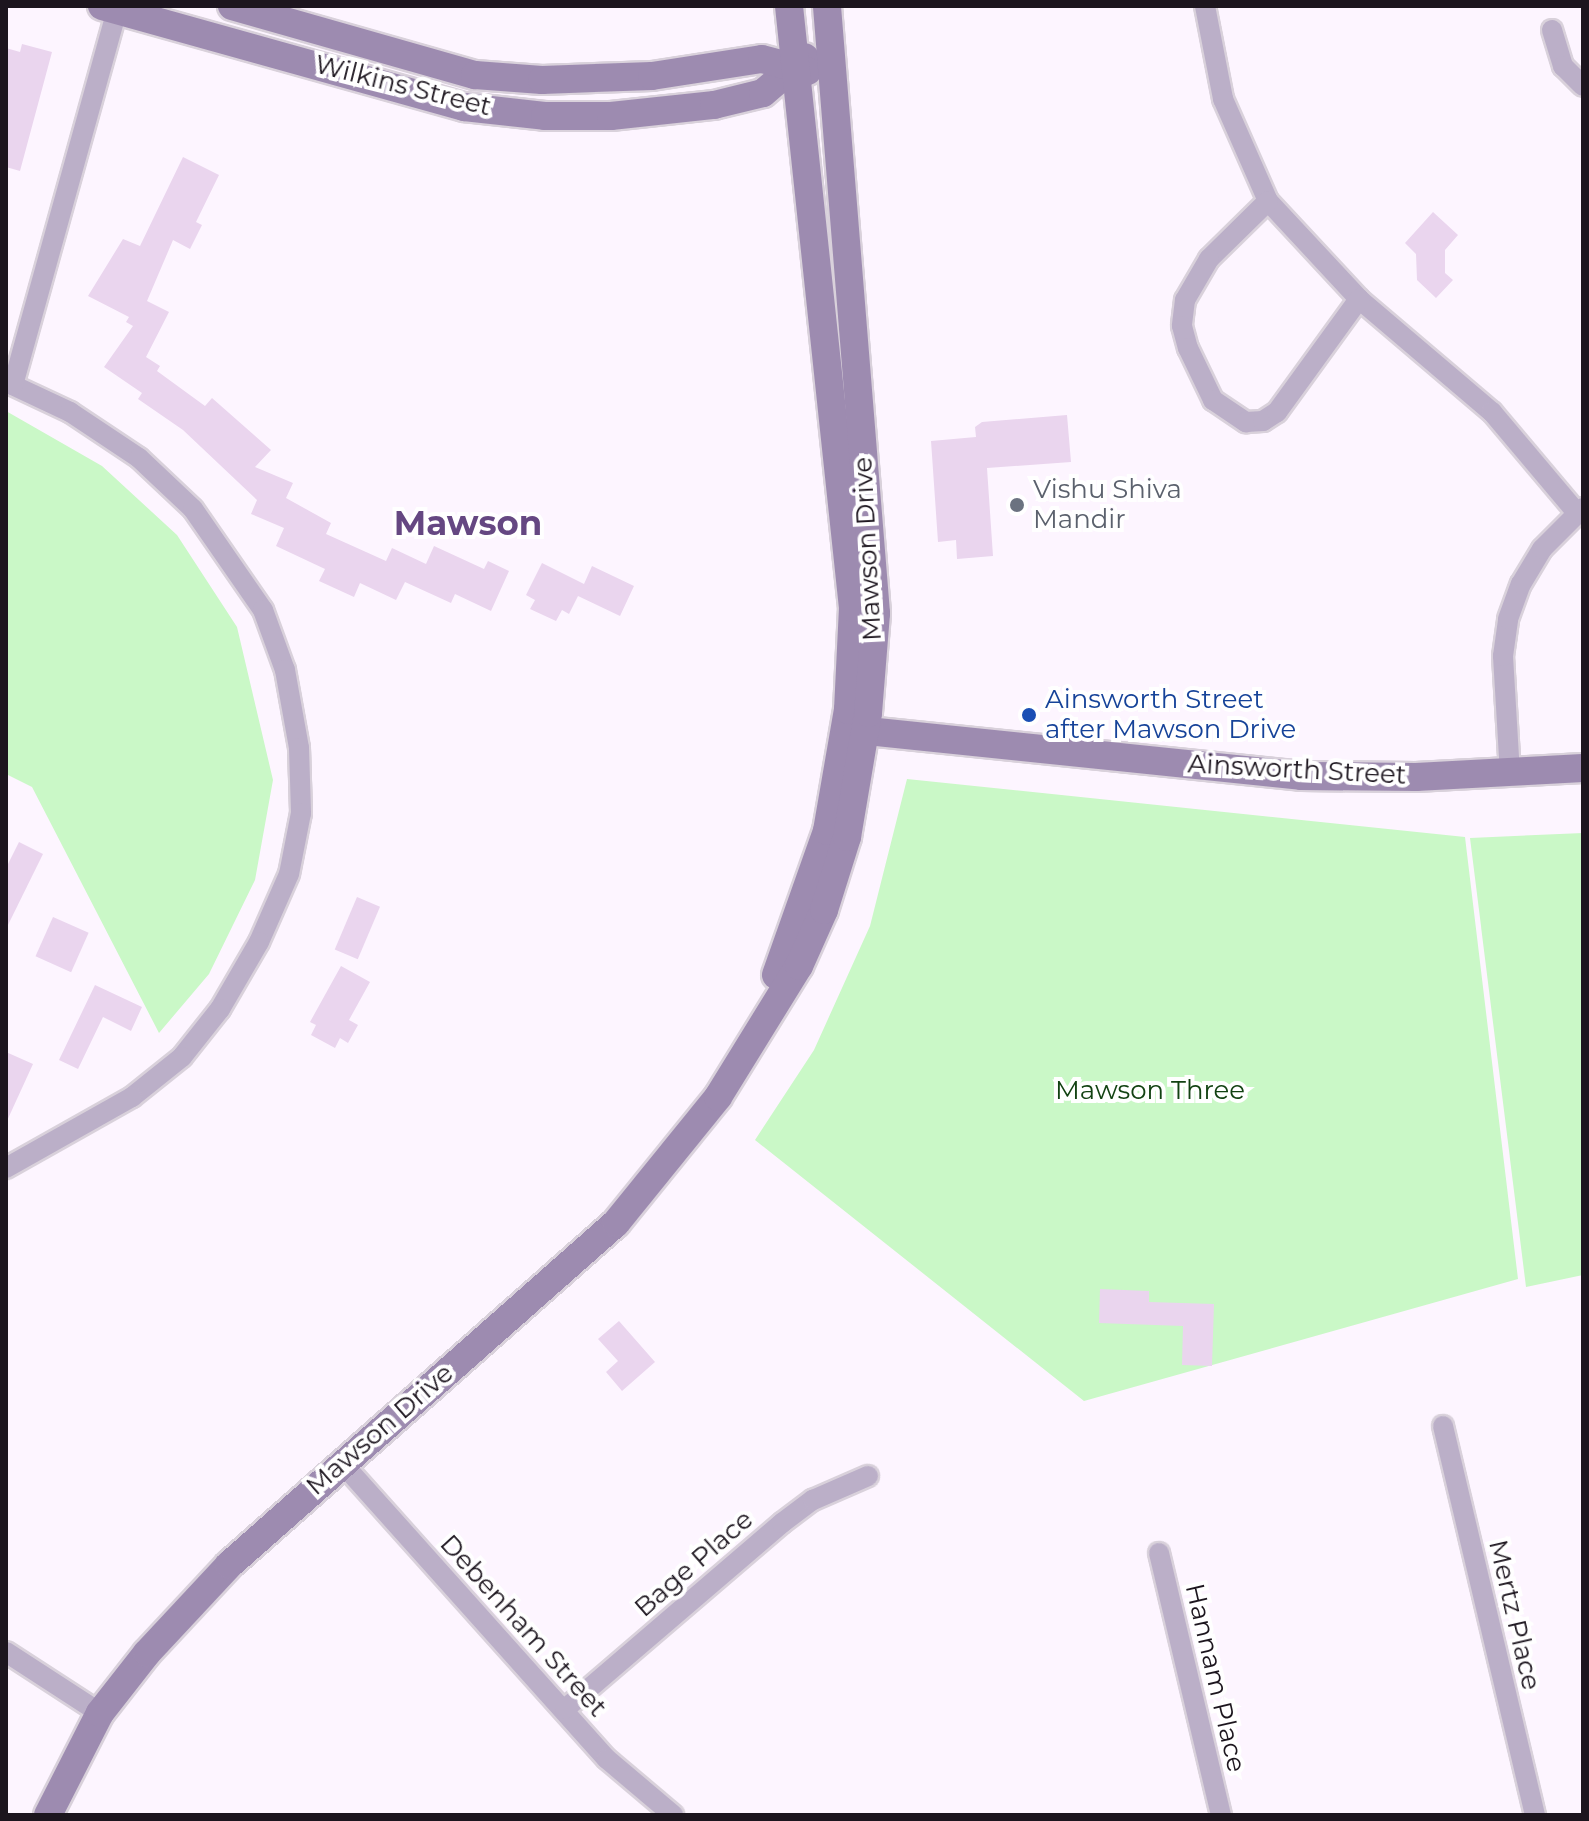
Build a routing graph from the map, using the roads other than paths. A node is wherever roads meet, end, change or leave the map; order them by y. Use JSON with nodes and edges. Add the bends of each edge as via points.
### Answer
{"nodes":[{"id":1,"x":232,"y":6,"type":"edge"},
{"id":2,"x":789,"y":6,"type":"edge"},
{"id":3,"x":1205,"y":6,"type":"edge"},
{"id":4,"x":112,"y":7,"type":"edge"},
{"id":5,"x":827,"y":14,"type":"edge"},
{"id":6,"x":1552,"y":30,"type":"dead end"},
{"id":7,"x":795,"y":67,"type":"junction"},
{"id":8,"x":1583,"y":86,"type":"edge"},
{"id":9,"x":834,"y":95,"type":"junction"},
{"id":10,"x":1268,"y":201,"type":"junction"},
{"id":11,"x":1359,"y":299,"type":"junction"},
{"id":12,"x":10,"y":384,"type":"edge"},
{"id":13,"x":1580,"y":510,"type":"edge"},
{"id":14,"x":857,"y":721,"type":"junction"},
{"id":15,"x":1583,"y":768,"type":"edge"},
{"id":16,"x":1510,"y":774,"type":"junction"},
{"id":17,"x":6,"y":1168,"type":"edge"},
{"id":18,"x":1443,"y":1426,"type":"dead end"},
{"id":19,"x":342,"y":1463,"type":"junction"},
{"id":20,"x":868,"y":1476,"type":"dead end"},
{"id":21,"x":1159,"y":1553,"type":"dead end"},
{"id":22,"x":6,"y":1652,"type":"edge"},
{"id":23,"x":565,"y":1709,"type":"junction"},
{"id":24,"x":100,"y":1713,"type":"junction"},
{"id":25,"x":48,"y":1815,"type":"edge"},
{"id":26,"x":673,"y":1815,"type":"edge"},
{"id":27,"x":1221,"y":1815,"type":"edge"},
{"id":28,"x":1535,"y":1815,"type":"edge"}],
"edges":[{"from":1,"to":7,"type":"main road","name":"Wilkins Street","via":[[475,75],[542,80],[652,76],[762,59]]},
{"from":2,"to":7,"type":"main road","name":"Mawson Drive"},
{"from":3,"to":10,"type":"street","via":[[1223,99]]},
{"from":4,"to":7,"type":"main road","name":"Wilkins Street","via":[[464,107],[545,116],[611,116],[714,105],[763,93]]},
{"from":4,"to":12,"type":"street"},
{"from":5,"to":7,"type":"main road","name":"Wilkins Street"},
{"from":5,"to":9,"type":"main road","name":"Mawson Drive"},
{"from":6,"to":8,"type":"street","via":[[1563,66]]},
{"from":7,"to":9,"type":"main road","name":"Wilkins Street"},
{"from":7,"to":14,"type":"main road","name":"Mawson Drive","via":[[853,608]]},
{"from":9,"to":14,"type":"main road","name":"Mawson Drive","via":[[876,613]]},
{"from":10,"to":11,"type":"street"},
{"from":10,"to":11,"type":"street","via":[[1209,259],[1185,300],[1182,326],[1188,348],[1213,400],[1246,422],[1263,421],[1277,412]]},
{"from":11,"to":13,"type":"street","via":[[1492,412]]},
{"from":12,"to":17,"type":"street","via":[[70,412],[139,458],[193,509],[263,610],[285,670],[299,748],[301,813],[289,874],[259,942],[220,1009],[182,1057],[132,1097]]},
{"from":13,"to":16,"type":"street","via":[[1542,549],[1508,619],[1503,656]]},
{"from":14,"to":16,"type":"main road","name":"Ainsworth Street","via":[[1002,734],[1012,743],[1301,776]]},
{"from":14,"to":19,"type":"main road","name":"Mawson Drive","via":[[847,837],[824,910],[799,966],[702,1121],[616,1223]]},
{"from":15,"to":16,"type":"main road","name":"Ainsworth Street"},
{"from":18,"to":28,"type":"street","name":"Mertz Place"},
{"from":19,"to":23,"type":"street","name":"Debenham Street"},
{"from":19,"to":24,"type":"main road","name":"Mawson Drive","via":[[229,1565]]},
{"from":20,"to":23,"type":"street","name":"Bage Place","via":[[813,1500],[782,1523]]},
{"from":21,"to":27,"type":"street","name":"Hannam Place"},
{"from":22,"to":24,"type":"street"},
{"from":23,"to":26,"type":"street","name":"Debenham Street","via":[[607,1759]]},
{"from":24,"to":25,"type":"main road","name":"Mawson Drive"}]}
